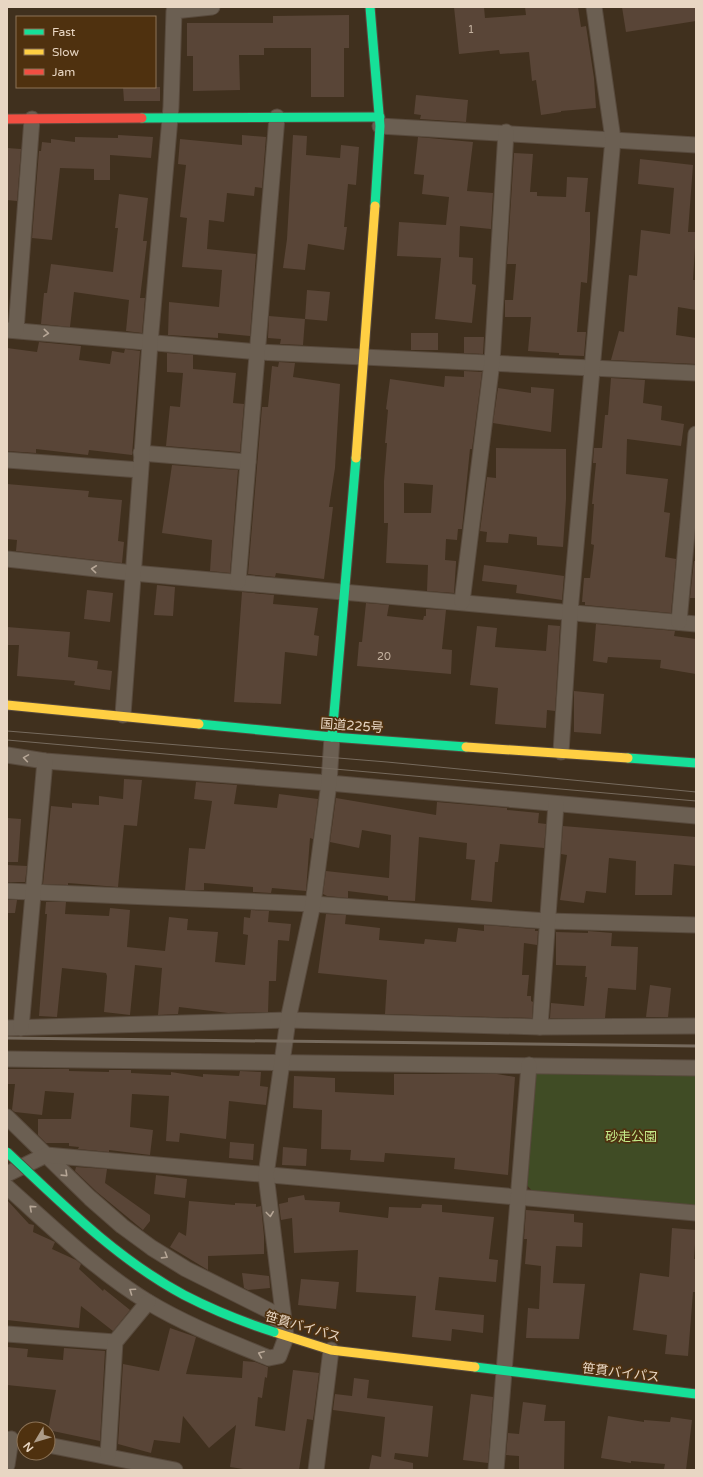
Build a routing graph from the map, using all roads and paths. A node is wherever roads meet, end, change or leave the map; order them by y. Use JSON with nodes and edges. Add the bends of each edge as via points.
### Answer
{"nodes":[{"id":1,"x":212,"y":7,"type":"edge"},
{"id":2,"x":370,"y":7,"type":"edge"},
{"id":3,"x":594,"y":7,"type":"edge"},
{"id":4,"x":277,"y":117,"type":"junction"},
{"id":5,"x":170,"y":118,"type":"junction"},
{"id":6,"x":7,"y":119,"type":"edge"},
{"id":7,"x":32,"y":119,"type":"junction"},
{"id":8,"x":380,"y":122,"type":"junction"},
{"id":9,"x":506,"y":132,"type":"junction"},
{"id":10,"x":613,"y":139,"type":"junction"},
{"id":11,"x":696,"y":145,"type":"edge"},
{"id":12,"x":11,"y":330,"type":"edge"},
{"id":13,"x":150,"y":343,"type":"junction"},
{"id":14,"x":258,"y":352,"type":"junction"},
{"id":15,"x":365,"y":358,"type":"junction"},
{"id":16,"x":492,"y":362,"type":"junction"},
{"id":17,"x":593,"y":368,"type":"junction"},
{"id":18,"x":696,"y":373,"type":"edge"},
{"id":19,"x":696,"y":434,"type":"edge"},
{"id":20,"x":141,"y":453,"type":"junction"},
{"id":21,"x":7,"y":460,"type":"edge"},
{"id":22,"x":248,"y":462,"type":"junction"},
{"id":23,"x":140,"y":470,"type":"junction"},
{"id":24,"x":7,"y":559,"type":"edge"},
{"id":25,"x":133,"y":573,"type":"junction"},
{"id":26,"x":238,"y":582,"type":"junction"},
{"id":27,"x":344,"y":592,"type":"junction"},
{"id":28,"x":462,"y":602,"type":"junction"},
{"id":29,"x":570,"y":612,"type":"junction"},
{"id":30,"x":679,"y":622,"type":"junction"},
{"id":31,"x":696,"y":624,"type":"edge"},
{"id":32,"x":7,"y":705,"type":"edge"},
{"id":33,"x":123,"y":715,"type":"junction"},
{"id":34,"x":332,"y":737,"type":"junction"},
{"id":35,"x":560,"y":752,"type":"junction"},
{"id":36,"x":7,"y":755,"type":"edge"},
{"id":37,"x":45,"y":761,"type":"junction"},
{"id":38,"x":696,"y":763,"type":"edge"},
{"id":39,"x":328,"y":783,"type":"junction"},
{"id":40,"x":556,"y":804,"type":"junction"},
{"id":41,"x":696,"y":816,"type":"edge"},
{"id":42,"x":7,"y":891,"type":"edge"},
{"id":43,"x":34,"y":891,"type":"junction"},
{"id":44,"x":313,"y":904,"type":"junction"},
{"id":45,"x":547,"y":921,"type":"junction"},
{"id":46,"x":696,"y":926,"type":"edge"},
{"id":47,"x":288,"y":1020,"type":"junction"},
{"id":48,"x":696,"y":1026,"type":"edge"},
{"id":49,"x":540,"y":1027,"type":"junction"},
{"id":50,"x":14,"y":1028,"type":"edge"},
{"id":51,"x":7,"y":1059,"type":"edge"},
{"id":52,"x":282,"y":1061,"type":"junction"},
{"id":53,"x":529,"y":1066,"type":"junction"},
{"id":54,"x":696,"y":1068,"type":"edge"},
{"id":55,"x":7,"y":1117,"type":"edge"},
{"id":56,"x":7,"y":1152,"type":"edge"},
{"id":57,"x":46,"y":1155,"type":"junction"},
{"id":58,"x":7,"y":1174,"type":"edge"},
{"id":59,"x":266,"y":1175,"type":"junction"},
{"id":60,"x":7,"y":1187,"type":"edge"},
{"id":61,"x":518,"y":1198,"type":"junction"},
{"id":62,"x":696,"y":1213,"type":"edge"},
{"id":63,"x":148,"y":1302,"type":"junction"},
{"id":64,"x":7,"y":1334,"type":"edge"},
{"id":65,"x":280,"y":1335,"type":"junction"},
{"id":66,"x":115,"y":1342,"type":"junction"},
{"id":67,"x":331,"y":1350,"type":"junction"},
{"id":68,"x":504,"y":1371,"type":"junction"},
{"id":69,"x":696,"y":1394,"type":"edge"},
{"id":70,"x":14,"y":1439,"type":"edge"},
{"id":71,"x":56,"y":1446,"type":"edge"},
{"id":72,"x":108,"y":1456,"type":"junction"},
{"id":73,"x":7,"y":1465,"type":"edge"},
{"id":74,"x":175,"y":1470,"type":"edge"},
{"id":75,"x":316,"y":1470,"type":"edge"},
{"id":76,"x":496,"y":1470,"type":"edge"}],
"edges":[{"from":1,"to":5,"type":"street","via":[[174,11]]},
{"from":2,"to":8,"type":"main road"},
{"from":3,"to":10,"type":"street"},
{"from":4,"to":5,"type":"main road"},
{"from":4,"to":8,"type":"main road"},
{"from":4,"to":14,"type":"street"},
{"from":5,"to":7,"type":"main road"},
{"from":5,"to":13,"type":"street"},
{"from":6,"to":7,"type":"main road"},
{"from":7,"to":12,"type":"street"},
{"from":8,"to":9,"type":"street"},
{"from":8,"to":15,"type":"main road"},
{"from":9,"to":10,"type":"street"},
{"from":9,"to":16,"type":"street"},
{"from":10,"to":11,"type":"street"},
{"from":10,"to":17,"type":"street"},
{"from":12,"to":13,"type":"street","one_way":true},
{"from":13,"to":14,"type":"street"},
{"from":13,"to":20,"type":"street"},
{"from":14,"to":15,"type":"street"},
{"from":14,"to":22,"type":"street"},
{"from":15,"to":16,"type":"street"},
{"from":15,"to":27,"type":"main road"},
{"from":16,"to":17,"type":"street"},
{"from":16,"to":28,"type":"street"},
{"from":17,"to":18,"type":"street"},
{"from":17,"to":29,"type":"street"},
{"from":19,"to":30,"type":"street"},
{"from":20,"to":22,"type":"street"},
{"from":20,"to":23,"type":"street"},
{"from":21,"to":23,"type":"street"},
{"from":22,"to":26,"type":"street"},
{"from":23,"to":25,"type":"street"},
{"from":25,"to":24,"type":"street","one_way":true},
{"from":25,"to":26,"type":"street"},
{"from":25,"to":33,"type":"street"},
{"from":26,"to":27,"type":"street"},
{"from":27,"to":28,"type":"street"},
{"from":27,"to":34,"type":"main road"},
{"from":28,"to":29,"type":"street"},
{"from":29,"to":30,"type":"street"},
{"from":29,"to":35,"type":"street"},
{"from":30,"to":31,"type":"street"},
{"from":32,"to":33,"type":"main road","name":"国道225号"},
{"from":33,"to":34,"type":"main road","name":"国道225号"},
{"from":34,"to":35,"type":"main road","name":"国道225号"},
{"from":34,"to":39,"type":"street"},
{"from":35,"to":38,"type":"main road","name":"国道225号"},
{"from":37,"to":36,"type":"street","one_way":true},
{"from":37,"to":39,"type":"street"},
{"from":37,"to":43,"type":"street"},
{"from":39,"to":40,"type":"street"},
{"from":39,"to":44,"type":"street"},
{"from":40,"to":41,"type":"street"},
{"from":40,"to":45,"type":"street"},
{"from":42,"to":43,"type":"street"},
{"from":43,"to":44,"type":"street"},
{"from":43,"to":50,"type":"street"},
{"from":44,"to":45,"type":"street"},
{"from":44,"to":47,"type":"street"},
{"from":45,"to":46,"type":"street"},
{"from":45,"to":49,"type":"street"},
{"from":47,"to":49,"type":"street"},
{"from":47,"to":50,"type":"street"},
{"from":47,"to":52,"type":"street"},
{"from":48,"to":49,"type":"street"},
{"from":51,"to":52,"type":"street"},
{"from":52,"to":53,"type":"street"},
{"from":52,"to":59,"type":"street"},
{"from":53,"to":54,"type":"street"},
{"from":53,"to":61,"type":"street"},
{"from":55,"to":57,"type":"street"},
{"from":56,"to":65,"type":"main road","name":"笹貫バイパス","bridge":true,"via":[[76,1217],[141,1268],[184,1295],[238,1320]]},
{"from":57,"to":58,"type":"street"},
{"from":57,"to":59,"type":"street"},
{"from":57,"to":65,"type":"street","one_way":true,"via":[[101,1207],[152,1248],[186,1269],[272,1312]]},
{"from":59,"to":61,"type":"street"},
{"from":59,"to":65,"type":"street","one_way":true},
{"from":63,"to":60,"type":"street","one_way":true,"via":[[94,1264]]},
{"from":61,"to":62,"type":"street"},
{"from":61,"to":68,"type":"street"},
{"from":65,"to":63,"type":"street","one_way":true,"via":[[279,1356],[269,1358],[206,1332]]},
{"from":63,"to":66,"type":"street"},
{"from":64,"to":66,"type":"street"},
{"from":65,"to":67,"type":"main road","name":"笹貫バイパス"},
{"from":66,"to":72,"type":"street"},
{"from":67,"to":68,"type":"main road","name":"笹貫バイパス"},
{"from":67,"to":75,"type":"street"},
{"from":68,"to":69,"type":"main road","name":"笹貫バイパス"},
{"from":68,"to":76,"type":"street"},
{"from":70,"to":73,"type":"street"},
{"from":71,"to":72,"type":"street"},
{"from":72,"to":74,"type":"street"}]}
